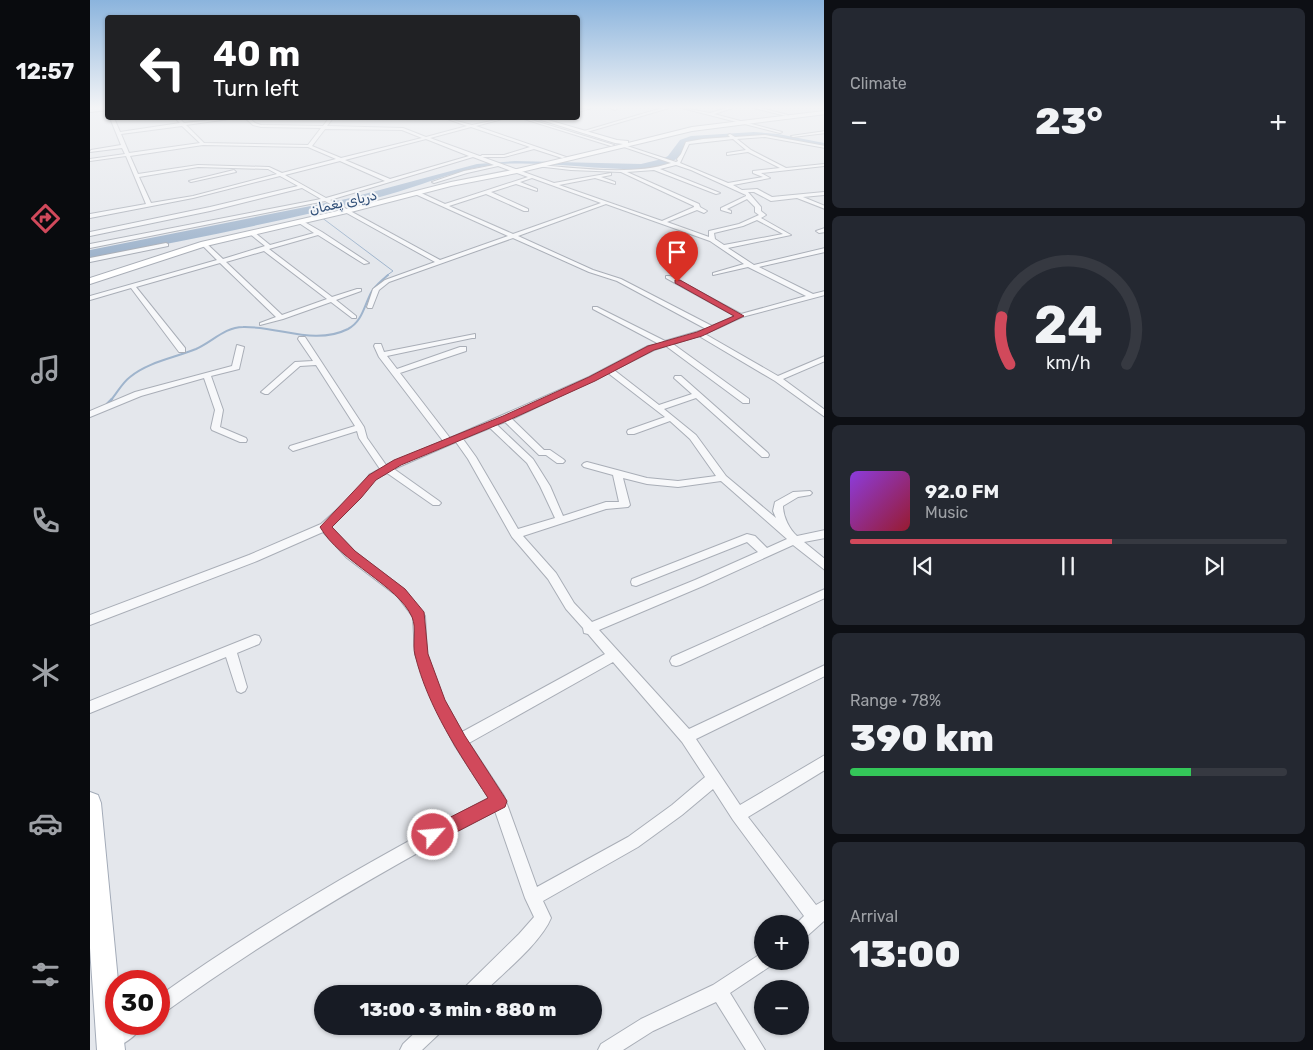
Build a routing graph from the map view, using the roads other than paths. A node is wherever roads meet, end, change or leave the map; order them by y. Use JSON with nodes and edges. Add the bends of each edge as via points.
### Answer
{"nodes":[{"id":1,"x":113,"y":157,"type":"edge"},
{"id":2,"x":128,"y":157,"type":"edge"},
{"id":3,"x":336,"y":157,"type":"edge"},
{"id":4,"x":349,"y":157,"type":"edge"},
{"id":5,"x":472,"y":157,"type":"edge"},
{"id":6,"x":478,"y":157,"type":"edge"},
{"id":7,"x":564,"y":157,"type":"edge"},
{"id":8,"x":570,"y":157,"type":"edge"},
{"id":9,"x":656,"y":157,"type":"edge"},
{"id":10,"x":681,"y":157,"type":"edge"},
{"id":11,"x":761,"y":157,"type":"edge"},
{"id":12,"x":341,"y":159,"type":"junction"},
{"id":13,"x":90,"y":160,"type":"edge"},
{"id":14,"x":554,"y":161,"type":"junction"},
{"id":15,"x":675,"y":163,"type":"junction"},
{"id":16,"x":500,"y":165,"type":"junction"},
{"id":17,"x":534,"y":166,"type":"junction"},
{"id":18,"x":824,"y":166,"type":"edge"},
{"id":19,"x":249,"y":167,"type":"junction"},
{"id":20,"x":655,"y":169,"type":"junction"},
{"id":21,"x":786,"y":169,"type":"junction"},
{"id":22,"x":514,"y":170,"type":"junction"},
{"id":23,"x":627,"y":170,"type":"junction"},
{"id":24,"x":621,"y":172,"type":"junction"},
{"id":25,"x":280,"y":174,"type":"junction"},
{"id":26,"x":137,"y":176,"type":"junction"},
{"id":27,"x":532,"y":176,"type":"junction"},
{"id":28,"x":596,"y":176,"type":"junction"},
{"id":29,"x":191,"y":181,"type":"dead end"},
{"id":30,"x":390,"y":181,"type":"junction"},
{"id":31,"x":434,"y":182,"type":"dead end"},
{"id":32,"x":515,"y":182,"type":"junction"},
{"id":33,"x":614,"y":183,"type":"dead end"},
{"id":34,"x":554,"y":184,"type":"junction"},
{"id":35,"x":727,"y":185,"type":"junction"},
{"id":36,"x":301,"y":186,"type":"junction"},
{"id":37,"x":535,"y":190,"type":"dead end"},
{"id":38,"x":487,"y":192,"type":"junction"},
{"id":39,"x":741,"y":192,"type":"junction"},
{"id":40,"x":415,"y":193,"type":"junction"},
{"id":41,"x":718,"y":193,"type":"dead end"},
{"id":42,"x":824,"y":193,"type":"edge"},
{"id":43,"x":797,"y":196,"type":"junction"},
{"id":44,"x":193,"y":197,"type":"junction"},
{"id":45,"x":748,"y":197,"type":"junction"},
{"id":46,"x":775,"y":199,"type":"junction"},
{"id":47,"x":198,"y":201,"type":"dead end"},
{"id":48,"x":326,"y":201,"type":"junction"},
{"id":49,"x":605,"y":203,"type":"junction"},
{"id":50,"x":148,"y":205,"type":"junction"},
{"id":51,"x":204,"y":205,"type":"dead end"},
{"id":52,"x":786,"y":205,"type":"dead end"},
{"id":53,"x":444,"y":206,"type":"junction"},
{"id":54,"x":697,"y":208,"type":"junction"},
{"id":55,"x":824,"y":208,"type":"edge"},
{"id":56,"x":210,"y":209,"type":"junction"},
{"id":57,"x":344,"y":210,"type":"junction"},
{"id":58,"x":526,"y":210,"type":"dead end"},
{"id":59,"x":704,"y":211,"type":"dead end"},
{"id":60,"x":729,"y":212,"type":"dead end"},
{"id":61,"x":90,"y":216,"type":"edge"},
{"id":62,"x":756,"y":217,"type":"junction"},
{"id":63,"x":225,"y":220,"type":"junction"},
{"id":64,"x":301,"y":222,"type":"junction"},
{"id":65,"x":661,"y":223,"type":"junction"},
{"id":66,"x":252,"y":233,"type":"junction"},
{"id":67,"x":320,"y":233,"type":"junction"},
{"id":68,"x":90,"y":234,"type":"edge"},
{"id":69,"x":512,"y":236,"type":"junction"},
{"id":70,"x":712,"y":240,"type":"junction"},
{"id":71,"x":204,"y":244,"type":"junction"},
{"id":72,"x":166,"y":245,"type":"dead end"},
{"id":73,"x":90,"y":246,"type":"edge"},
{"id":74,"x":723,"y":247,"type":"junction"},
{"id":75,"x":266,"y":248,"type":"junction"},
{"id":76,"x":824,"y":250,"type":"edge"},
{"id":77,"x":90,"y":260,"type":"edge"},
{"id":78,"x":222,"y":260,"type":"junction"},
{"id":79,"x":439,"y":262,"type":"junction"},
{"id":80,"x":366,"y":263,"type":"dead end"},
{"id":81,"x":751,"y":266,"type":"junction"},
{"id":82,"x":715,"y":274,"type":"dead end"},
{"id":83,"x":90,"y":276,"type":"edge"},
{"id":84,"x":668,"y":277,"type":"dead end"},
{"id":85,"x":90,"y":281,"type":"edge"},
{"id":86,"x":132,"y":286,"type":"junction"},
{"id":87,"x":359,"y":290,"type":"dead end"},
{"id":88,"x":819,"y":295,"type":"edge"},
{"id":89,"x":90,"y":298,"type":"edge"},
{"id":90,"x":332,"y":300,"type":"junction"},
{"id":91,"x":370,"y":307,"type":"dead end"},
{"id":92,"x":595,"y":308,"type":"dead end"},
{"id":93,"x":740,"y":316,"type":"junction"},
{"id":94,"x":354,"y":317,"type":"dead end"},
{"id":95,"x":281,"y":318,"type":"junction"},
{"id":96,"x":262,"y":324,"type":"dead end"},
{"id":97,"x":712,"y":329,"type":"junction"},
{"id":98,"x":700,"y":334,"type":"junction"},
{"id":99,"x":472,"y":336,"type":"dead end"},
{"id":100,"x":302,"y":339,"type":"dead end"},
{"id":101,"x":665,"y":343,"type":"junction"},
{"id":102,"x":378,"y":346,"type":"dead end"},
{"id":103,"x":240,"y":347,"type":"dead end"},
{"id":104,"x":182,"y":350,"type":"dead end"},
{"id":105,"x":463,"y":350,"type":"dead end"},
{"id":106,"x":382,"y":355,"type":"junction"},
{"id":107,"x":824,"y":358,"type":"edge"},
{"id":108,"x":319,"y":363,"type":"junction"},
{"id":109,"x":610,"y":371,"type":"junction"},
{"id":110,"x":395,"y":372,"type":"junction"},
{"id":111,"x":207,"y":376,"type":"junction"},
{"id":112,"x":678,"y":378,"type":"dead end"},
{"id":113,"x":778,"y":379,"type":"junction"},
{"id":114,"x":265,"y":392,"type":"dead end"},
{"id":115,"x":698,"y":395,"type":"junction"},
{"id":116,"x":746,"y":401,"type":"dead end"},
{"id":117,"x":658,"y":408,"type":"junction"},
{"id":118,"x":90,"y":414,"type":"edge"},
{"id":119,"x":824,"y":414,"type":"edge"},
{"id":120,"x":506,"y":418,"type":"junction"},
{"id":121,"x":671,"y":418,"type":"junction"},
{"id":122,"x":491,"y":424,"type":"junction"},
{"id":123,"x":360,"y":427,"type":"junction"},
{"id":124,"x":631,"y":432,"type":"dead end"},
{"id":125,"x":243,"y":440,"type":"dead end"},
{"id":126,"x":452,"y":440,"type":"junction"},
{"id":127,"x":294,"y":448,"type":"dead end"},
{"id":128,"x":765,"y":455,"type":"dead end"},
{"id":129,"x":560,"y":461,"type":"dead end"},
{"id":130,"x":588,"y":465,"type":"dead end"},
{"id":131,"x":387,"y":470,"type":"junction"},
{"id":132,"x":617,"y":474,"type":"junction"},
{"id":133,"x":724,"y":478,"type":"junction"},
{"id":134,"x":807,"y":493,"type":"dead end"},
{"id":135,"x":436,"y":503,"type":"dead end"},
{"id":136,"x":560,"y":519,"type":"junction"},
{"id":137,"x":325,"y":527,"type":"junction"},
{"id":138,"x":516,"y":534,"type":"junction"},
{"id":139,"x":824,"y":534,"type":"edge"},
{"id":140,"x":791,"y":537,"type":"junction"},
{"id":141,"x":766,"y":553,"type":"junction"},
{"id":142,"x":824,"y":566,"type":"edge"},
{"id":143,"x":636,"y":582,"type":"dead end"},
{"id":144,"x":824,"y":593,"type":"edge"},
{"id":145,"x":90,"y":620,"type":"edge"},
{"id":146,"x":588,"y":629,"type":"junction"},
{"id":147,"x":255,"y":640,"type":"dead end"},
{"id":148,"x":230,"y":650,"type":"junction"},
{"id":149,"x":615,"y":655,"type":"junction"},
{"id":150,"x":676,"y":660,"type":"dead end"},
{"id":151,"x":824,"y":670,"type":"edge"},
{"id":152,"x":241,"y":687,"type":"dead end"},
{"id":153,"x":90,"y":707,"type":"edge"},
{"id":154,"x":687,"y":737,"type":"junction"},
{"id":155,"x":460,"y":741,"type":"junction"},
{"id":156,"x":824,"y":762,"type":"edge"},
{"id":157,"x":713,"y":779,"type":"junction"},
{"id":158,"x":499,"y":801,"type":"junction"},
{"id":159,"x":90,"y":802,"type":"edge"},
{"id":160,"x":738,"y":814,"type":"junction"},
{"id":161,"x":533,"y":898,"type":"junction"},
{"id":162,"x":820,"y":913,"type":"edge"},
{"id":163,"x":94,"y":916,"type":"edge"},
{"id":164,"x":809,"y":923,"type":"edge"},
{"id":165,"x":754,"y":967,"type":"edge"},
{"id":166,"x":479,"y":985,"type":"edge"},
{"id":167,"x":719,"y":991,"type":"junction"},
{"id":168,"x":170,"y":998,"type":"edge"},
{"id":169,"x":122,"y":1035,"type":"edge"},
{"id":170,"x":425,"y":1035,"type":"edge"},
{"id":171,"x":110,"y":1046,"type":"edge"},
{"id":172,"x":409,"y":1050,"type":"edge"},
{"id":173,"x":607,"y":1050,"type":"edge"},
{"id":174,"x":756,"y":1050,"type":"edge"}],
"edges":[{"from":1,"to":13,"type":"street"},
{"from":2,"to":26,"type":"street"},
{"from":3,"to":12,"type":"street"},
{"from":4,"to":12,"type":"street"},
{"from":5,"to":30,"type":"street"},
{"from":6,"to":16,"type":"street"},
{"from":7,"to":14,"type":"main road"},
{"from":8,"to":14,"type":"main road"},
{"from":9,"to":15,"type":"street"},
{"from":10,"to":15,"type":"street","via":[[680,162]]},
{"from":11,"to":21,"type":"street"},
{"from":12,"to":25,"type":"street"},
{"from":12,"to":30,"type":"street"},
{"from":14,"to":17,"type":"main road"},
{"from":15,"to":20,"type":"street"},
{"from":15,"to":35,"type":"street"},
{"from":16,"to":22,"type":"street"},
{"from":16,"to":31,"type":"street"},
{"from":17,"to":22,"type":"main road"},
{"from":17,"to":23,"type":"street"},
{"from":18,"to":21,"type":"street"},
{"from":19,"to":25,"type":"street","via":[[268,168]]},
{"from":19,"to":26,"type":"street","via":[[198,166]]},
{"from":19,"to":29,"type":"street"},
{"from":20,"to":23,"type":"street"},
{"from":20,"to":41,"type":"street"},
{"from":21,"to":35,"type":"street","via":[[755,172],[768,178]]},
{"from":22,"to":27,"type":"street"},
{"from":22,"to":40,"type":"main road"},
{"from":22,"to":57,"type":"main road","via":[[436,185]]},
{"from":23,"to":24,"type":"street"},
{"from":24,"to":28,"type":"street"},
{"from":24,"to":54,"type":"street"},
{"from":25,"to":36,"type":"street"},
{"from":25,"to":44,"type":"street"},
{"from":26,"to":50,"type":"street"},
{"from":27,"to":32,"type":"street"},
{"from":27,"to":34,"type":"street"},
{"from":28,"to":33,"type":"street"},
{"from":28,"to":34,"type":"street"},
{"from":30,"to":48,"type":"street"},
{"from":32,"to":37,"type":"street"},
{"from":32,"to":38,"type":"street"},
{"from":34,"to":49,"type":"street"},
{"from":35,"to":39,"type":"street"},
{"from":36,"to":48,"type":"street"},
{"from":36,"to":56,"type":"street"},
{"from":38,"to":53,"type":"street"},
{"from":38,"to":58,"type":"street"},
{"from":39,"to":45,"type":"street"},
{"from":39,"to":46,"type":"street","via":[[755,190]]},
{"from":40,"to":53,"type":"street"},
{"from":40,"to":57,"type":"main road"},
{"from":42,"to":43,"type":"street"},
{"from":43,"to":46,"type":"street"},
{"from":43,"to":55,"type":"street"},
{"from":44,"to":47,"type":"street"},
{"from":44,"to":50,"type":"street"},
{"from":45,"to":60,"type":"street","via":[[723,209]]},
{"from":45,"to":62,"type":"street","via":[[763,215]]},
{"from":46,"to":52,"type":"street"},
{"from":48,"to":57,"type":"street"},
{"from":48,"to":63,"type":"street"},
{"from":49,"to":65,"type":"street"},
{"from":49,"to":69,"type":"street"},
{"from":50,"to":61,"type":"street"},
{"from":51,"to":56,"type":"street"},
{"from":53,"to":69,"type":"street"},
{"from":54,"to":59,"type":"street"},
{"from":54,"to":65,"type":"street"},
{"from":56,"to":63,"type":"street"},
{"from":56,"to":68,"type":"street"},
{"from":57,"to":64,"type":"main road"},
{"from":57,"to":79,"type":"street"},
{"from":57,"to":83,"type":"main road","via":[[202,240]]},
{"from":62,"to":70,"type":"street","via":[[742,226],[711,232]]},
{"from":62,"to":74,"type":"street","via":[[788,235]]},
{"from":63,"to":73,"type":"street"},
{"from":64,"to":66,"type":"main road"},
{"from":64,"to":67,"type":"street"},
{"from":65,"to":70,"type":"street"},
{"from":66,"to":71,"type":"main road"},
{"from":66,"to":75,"type":"street"},
{"from":67,"to":75,"type":"street"},
{"from":67,"to":80,"type":"street"},
{"from":69,"to":79,"type":"street"},
{"from":69,"to":97,"type":"street","via":[[590,271],[619,280]]},
{"from":70,"to":74,"type":"street"},
{"from":71,"to":78,"type":"street"},
{"from":71,"to":85,"type":"main road"},
{"from":72,"to":77,"type":"street"},
{"from":74,"to":81,"type":"street"},
{"from":75,"to":78,"type":"street"},
{"from":75,"to":90,"type":"street"},
{"from":76,"to":81,"type":"street"},
{"from":78,"to":86,"type":"street"},
{"from":78,"to":95,"type":"street"},
{"from":79,"to":91,"type":"street","via":[[381,284],[373,294]]},
{"from":81,"to":82,"type":"street"},
{"from":81,"to":88,"type":"street"},
{"from":84,"to":93,"type":"street"},
{"from":86,"to":89,"type":"street"},
{"from":86,"to":104,"type":"street"},
{"from":87,"to":90,"type":"street"},
{"from":88,"to":93,"type":"street"},
{"from":90,"to":94,"type":"street"},
{"from":90,"to":95,"type":"street"},
{"from":92,"to":101,"type":"street"},
{"from":93,"to":97,"type":"street"},
{"from":95,"to":96,"type":"street"},
{"from":97,"to":98,"type":"street"},
{"from":98,"to":101,"type":"street"},
{"from":98,"to":113,"type":"street"},
{"from":99,"to":106,"type":"street"},
{"from":100,"to":108,"type":"street"},
{"from":101,"to":109,"type":"street"},
{"from":101,"to":116,"type":"street"},
{"from":102,"to":106,"type":"street"},
{"from":103,"to":111,"type":"street","via":[[236,367]]},
{"from":105,"to":110,"type":"street"},
{"from":106,"to":110,"type":"street"},
{"from":107,"to":113,"type":"street"},
{"from":108,"to":114,"type":"street","via":[[298,364]]},
{"from":108,"to":123,"type":"street"},
{"from":109,"to":117,"type":"street"},
{"from":109,"to":120,"type":"street"},
{"from":110,"to":126,"type":"street"},
{"from":111,"to":118,"type":"street","via":[[138,394]]},
{"from":111,"to":125,"type":"street","via":[[219,410],[215,428]]},
{"from":112,"to":115,"type":"street"},
{"from":113,"to":119,"type":"street"},
{"from":115,"to":117,"type":"street"},
{"from":115,"to":128,"type":"street"},
{"from":117,"to":121,"type":"street"},
{"from":120,"to":122,"type":"street"},
{"from":120,"to":129,"type":"street","via":[[542,453],[547,452]]},
{"from":121,"to":124,"type":"street"},
{"from":121,"to":133,"type":"street","via":[[693,437]]},
{"from":122,"to":126,"type":"street"},
{"from":122,"to":136,"type":"street","via":[[530,461]]},
{"from":123,"to":127,"type":"street"},
{"from":123,"to":131,"type":"street","via":[[363,438]]},
{"from":126,"to":131,"type":"street"},
{"from":126,"to":138,"type":"street","via":[[472,458]]},
{"from":130,"to":132,"type":"street"},
{"from":131,"to":135,"type":"street"},
{"from":131,"to":137,"type":"street","via":[[372,477],[358,496]]},
{"from":132,"to":133,"type":"street","via":[[678,484]]},
{"from":132,"to":136,"type":"street","via":[[625,505],[606,506]]},
{"from":133,"to":140,"type":"street"},
{"from":134,"to":140,"type":"street","via":[[796,494],[778,504],[782,522]]},
{"from":136,"to":138,"type":"street"},
{"from":137,"to":145,"type":"street"},
{"from":137,"to":155,"type":"street","via":[[351,555],[401,593],[419,616],[421,654],[439,703]]},
{"from":138,"to":146,"type":"street","via":[[552,576]]},
{"from":139,"to":140,"type":"street"},
{"from":140,"to":141,"type":"street"},
{"from":140,"to":142,"type":"street"},
{"from":141,"to":143,"type":"street","via":[[746,538]]},
{"from":141,"to":146,"type":"street"},
{"from":144,"to":150,"type":"street"},
{"from":146,"to":149,"type":"street"},
{"from":147,"to":148,"type":"street"},
{"from":148,"to":152,"type":"street"},
{"from":148,"to":153,"type":"street"},
{"from":149,"to":154,"type":"street"},
{"from":149,"to":155,"type":"street"},
{"from":151,"to":154,"type":"street"},
{"from":154,"to":157,"type":"street"},
{"from":155,"to":158,"type":"street"},
{"from":156,"to":160,"type":"street"},
{"from":157,"to":160,"type":"street"},
{"from":157,"to":161,"type":"street","via":[[633,842]]},
{"from":158,"to":161,"type":"street"},
{"from":158,"to":168,"type":"street","via":[[400,852],[210,968]]},
{"from":159,"to":163,"type":"main road"},
{"from":160,"to":162,"type":"street"},
{"from":161,"to":166,"type":"street","via":[[543,918]]},
{"from":162,"to":164,"type":"street"},
{"from":163,"to":171,"type":"main road"},
{"from":165,"to":167,"type":"street"},
{"from":167,"to":173,"type":"street","via":[[647,1025]]},
{"from":167,"to":174,"type":"street"},
{"from":169,"to":171,"type":"street"},
{"from":170,"to":172,"type":"street"}]}
